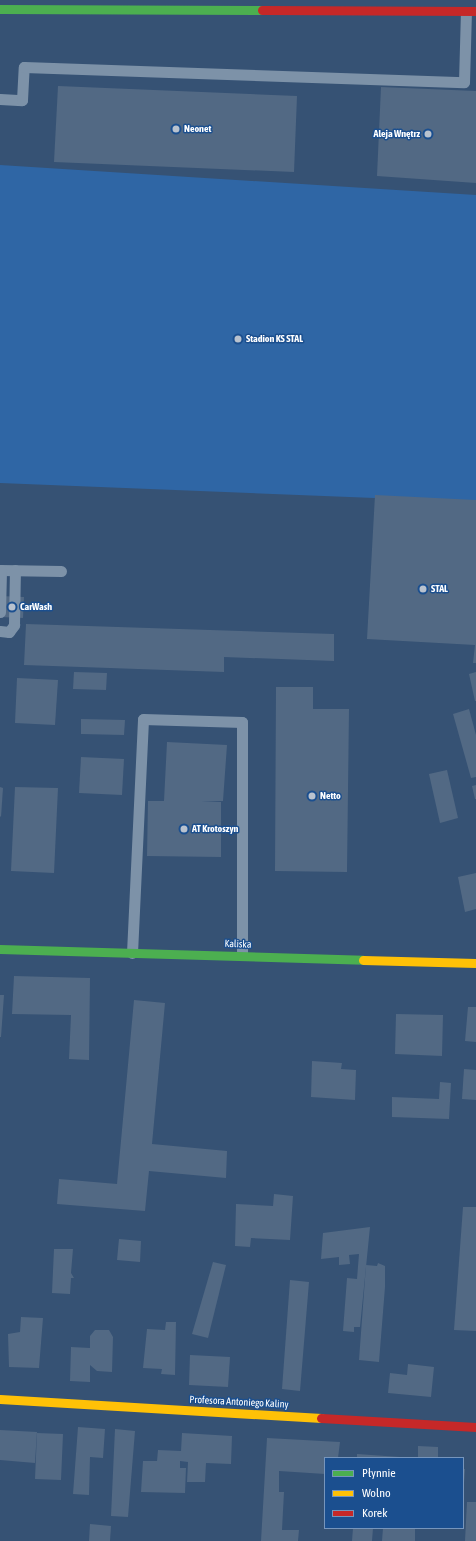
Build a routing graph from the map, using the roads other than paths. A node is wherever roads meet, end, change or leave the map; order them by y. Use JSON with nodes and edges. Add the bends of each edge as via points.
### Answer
{"nodes":[{"id":1,"x":0,"y":9,"type":"edge"},
{"id":2,"x":471,"y":12,"type":"edge"},
{"id":3,"x":0,"y":99,"type":"edge"},
{"id":4,"x":0,"y":570,"type":"edge"},
{"id":5,"x":15,"y":570,"type":"junction"},
{"id":6,"x":61,"y":571,"type":"dead end"},
{"id":7,"x":0,"y":612,"type":"edge"},
{"id":8,"x":0,"y":631,"type":"edge"},
{"id":9,"x":0,"y":949,"type":"edge"},
{"id":10,"x":132,"y":953,"type":"junction"},
{"id":11,"x":242,"y":955,"type":"junction"},
{"id":12,"x":476,"y":963,"type":"edge"},
{"id":13,"x":0,"y":1399,"type":"edge"},
{"id":14,"x":476,"y":1427,"type":"edge"}],
"edges":[{"from":1,"to":2,"type":"street"},
{"from":2,"to":3,"type":"lane","via":[[464,82],[24,67],[22,100]]},
{"from":4,"to":5,"type":"lane"},
{"from":4,"to":7,"type":"lane"},
{"from":5,"to":6,"type":"lane"},
{"from":5,"to":8,"type":"lane","via":[[14,625],[9,632]]},
{"from":9,"to":10,"type":"street","name":"Kaliska"},
{"from":10,"to":11,"type":"street","name":"Kaliska"},
{"from":10,"to":11,"type":"lane","via":[[143,719],[150,719],[242,722]]},
{"from":11,"to":12,"type":"street","name":"Kaliska"},
{"from":13,"to":14,"type":"street","name":"Profesora Antoniego Kaliny"}]}
